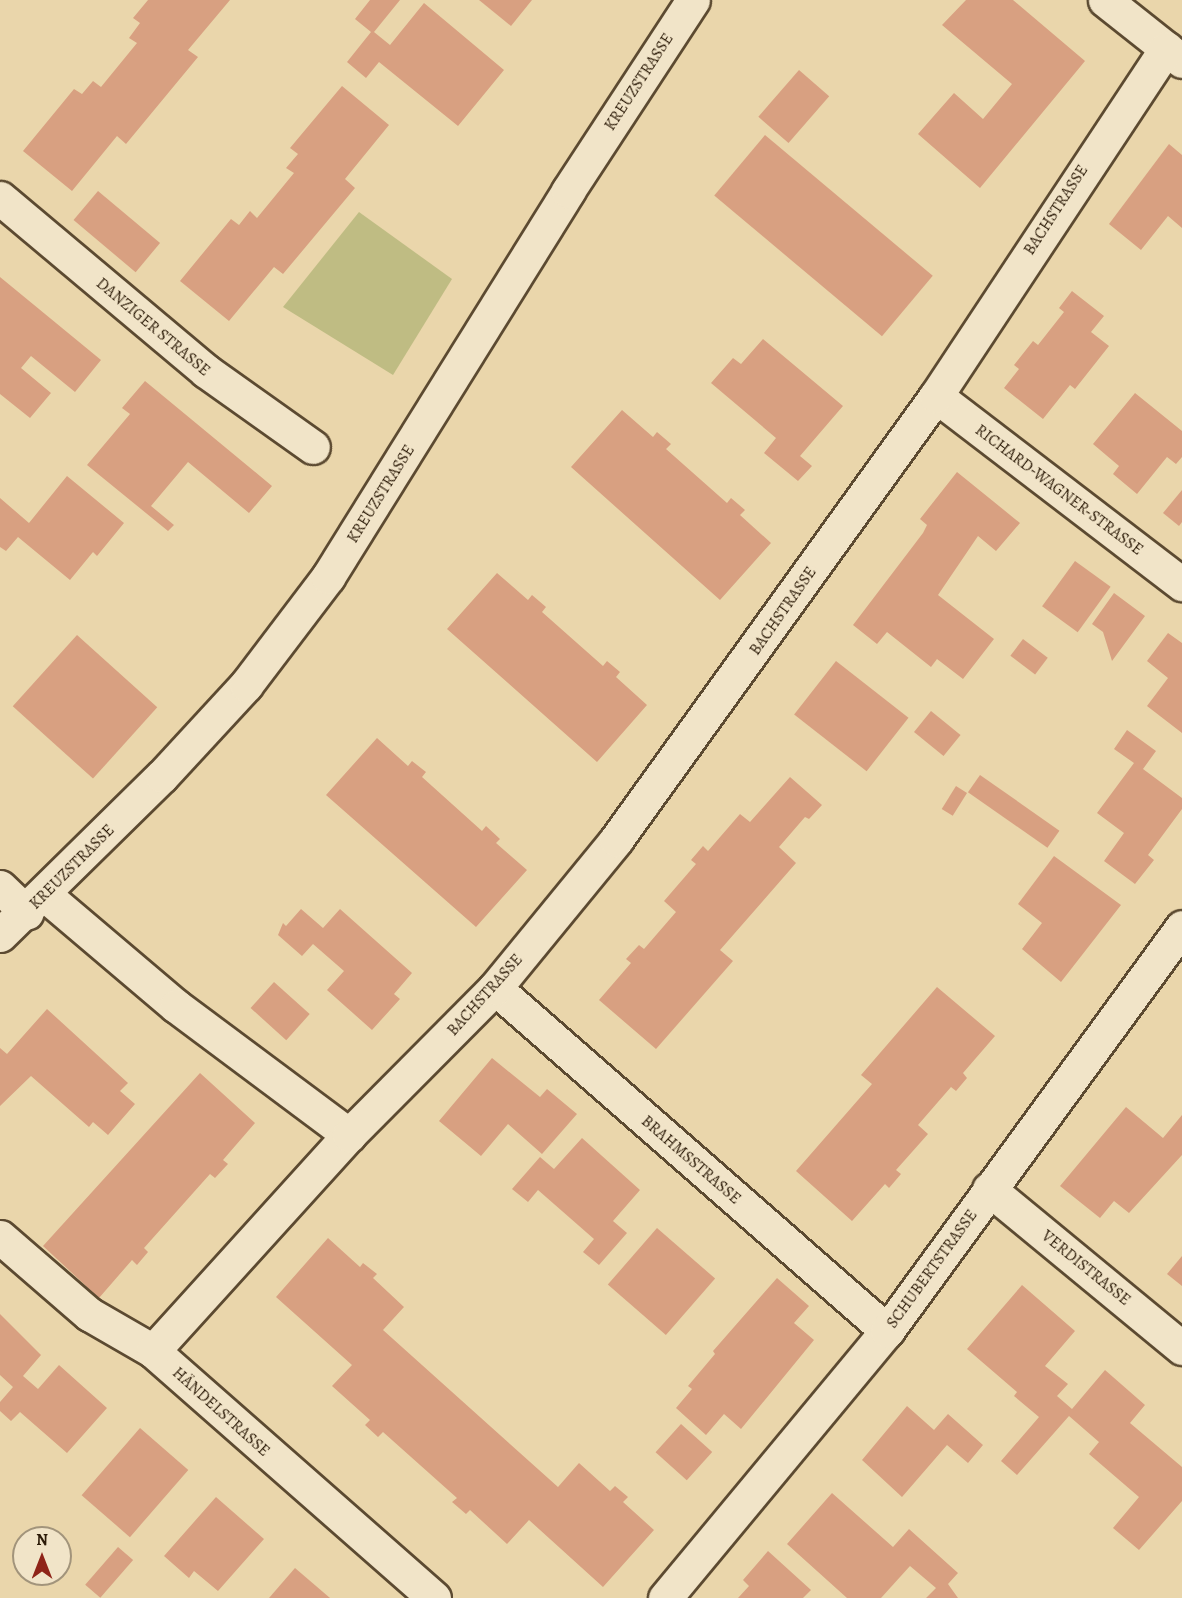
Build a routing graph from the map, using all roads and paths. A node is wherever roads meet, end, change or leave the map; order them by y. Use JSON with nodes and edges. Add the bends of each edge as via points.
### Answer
{"nodes":[{"id":1,"x":693,"y":0,"type":"edge"},
{"id":2,"x":1105,"y":0,"type":"edge"},
{"id":3,"x":1174,"y":55,"type":"edge"},
{"id":4,"x":0,"y":198,"type":"edge"},
{"id":5,"x":936,"y":396,"type":"junction"},
{"id":6,"x":313,"y":447,"type":"dead end"},
{"id":7,"x":1182,"y":584,"type":"edge"},
{"id":8,"x":0,"y":887,"type":"edge"},
{"id":9,"x":36,"y":904,"type":"junction"},
{"id":10,"x":1182,"y":927,"type":"edge"},
{"id":11,"x":0,"y":935,"type":"edge"},
{"id":12,"x":495,"y":988,"type":"junction"},
{"id":13,"x":349,"y":1134,"type":"junction"},
{"id":14,"x":989,"y":1189,"type":"junction"},
{"id":15,"x":0,"y":1237,"type":"edge"},
{"id":16,"x":887,"y":1331,"type":"junction"},
{"id":17,"x":1182,"y":1348,"type":"edge"},
{"id":18,"x":153,"y":1351,"type":"junction"},
{"id":19,"x":434,"y":1598,"type":"edge"},
{"id":20,"x":665,"y":1598,"type":"edge"}],
"edges":[{"from":1,"to":9,"type":"street","name":"KREUZSTRASSE","via":[[568,191],[328,578],[246,685]]},
{"from":2,"to":3,"type":"street"},
{"from":3,"to":5,"type":"street","name":"BACHSTRASSE"},
{"from":4,"to":6,"type":"street","name":"DANZIGER STRASSE","via":[[206,371]]},
{"from":5,"to":7,"type":"street","name":"RICHARD-WAGNER-STRASSE"},
{"from":5,"to":12,"type":"street","name":"BACHSTRASSE","via":[[706,720],[616,840]]},
{"from":8,"to":9,"type":"street"},
{"from":9,"to":11,"type":"street","name":"KREUZSTRASSE"},
{"from":9,"to":13,"type":"street"},
{"from":10,"to":14,"type":"street","name":"SCHUBERTSTRASSE"},
{"from":12,"to":13,"type":"street","name":"BACHSTRASSE"},
{"from":12,"to":16,"type":"street","name":"BRAHMSSTRASSE"},
{"from":13,"to":18,"type":"street","name":"BACHSTRASSE"},
{"from":14,"to":16,"type":"street","name":"SCHUBERTSTRASSE"},
{"from":14,"to":17,"type":"street","name":"VERDISTRASSE"},
{"from":15,"to":18,"type":"street","name":"HÄNDELSTRASSE","via":[[89,1314]]},
{"from":16,"to":20,"type":"street","name":"SCHUBERTSTRASSE"},
{"from":18,"to":19,"type":"street","name":"HÄNDELSTRASSE"}]}
